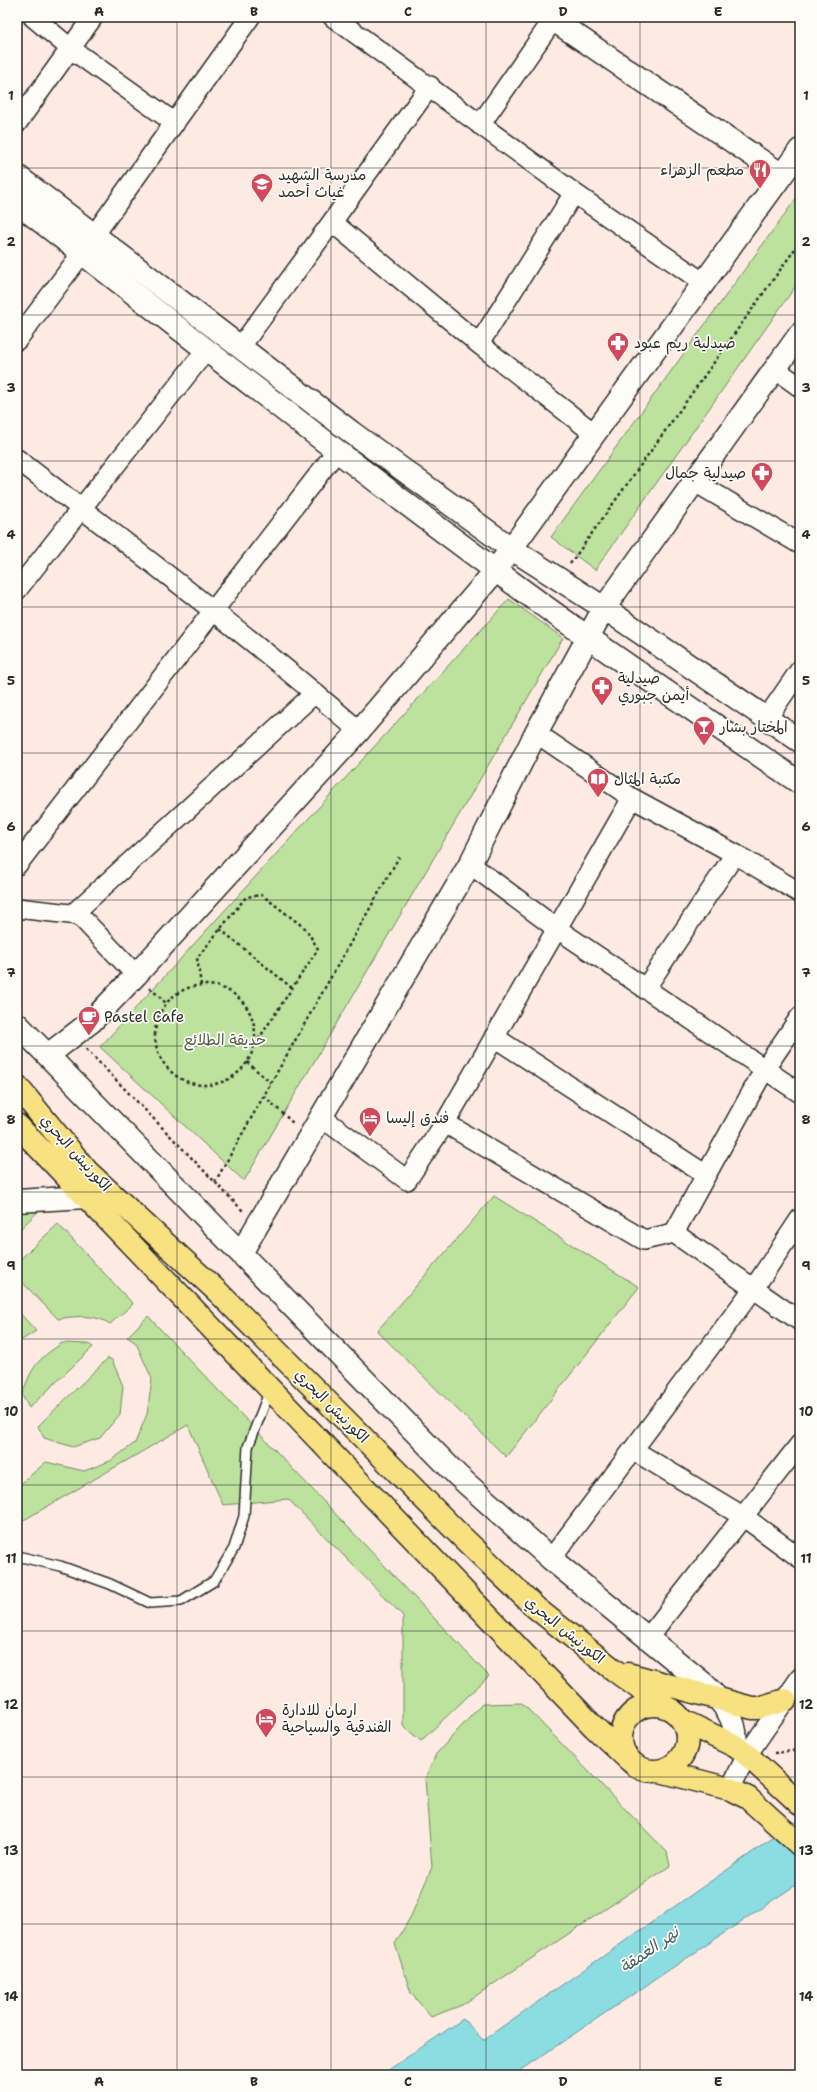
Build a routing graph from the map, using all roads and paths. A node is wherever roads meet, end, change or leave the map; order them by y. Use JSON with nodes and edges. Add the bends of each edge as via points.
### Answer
{"nodes":[{"id":1,"x":33,"y":17,"type":"edge"},
{"id":2,"x":93,"y":17,"type":"edge"},
{"id":3,"x":250,"y":17,"type":"edge"},
{"id":4,"x":333,"y":17,"type":"edge"},
{"id":5,"x":552,"y":18,"type":"edge"},
{"id":6,"x":71,"y":48,"type":"junction"},
{"id":7,"x":430,"y":86,"type":"junction"},
{"id":8,"x":17,"y":123,"type":"edge"},
{"id":9,"x":175,"y":123,"type":"junction"},
{"id":10,"x":480,"y":125,"type":"junction"},
{"id":11,"x":800,"y":150,"type":"edge"},
{"id":12,"x":782,"y":175,"type":"junction"},
{"id":13,"x":17,"y":176,"type":"edge"},
{"id":14,"x":574,"y":193,"type":"junction"},
{"id":15,"x":17,"y":203,"type":"edge"},
{"id":16,"x":332,"y":222,"type":"junction"},
{"id":17,"x":95,"y":234,"type":"junction"},
{"id":18,"x":800,"y":242,"type":"edge"},
{"id":19,"x":82,"y":253,"type":"junction"},
{"id":20,"x":704,"y":283,"type":"junction"},
{"id":21,"x":800,"y":334,"type":"edge"},
{"id":22,"x":17,"y":340,"type":"edge"},
{"id":23,"x":479,"y":344,"type":"junction"},
{"id":24,"x":241,"y":346,"type":"junction"},
{"id":25,"x":207,"y":349,"type":"junction"},
{"id":26,"x":775,"y":369,"type":"junction"},
{"id":27,"x":800,"y":387,"type":"edge"},
{"id":28,"x":595,"y":434,"type":"junction"},
{"id":29,"x":336,"y":452,"type":"junction"},
{"id":30,"x":17,"y":459,"type":"edge"},
{"id":31,"x":695,"y":482,"type":"junction"},
{"id":32,"x":81,"y":509,"type":"junction"},
{"id":33,"x":800,"y":544,"type":"edge"},
{"id":34,"x":512,"y":549,"type":"junction"},
{"id":35,"x":495,"y":570,"type":"junction"},
{"id":36,"x":559,"y":579,"type":"junction"},
{"id":37,"x":17,"y":590,"type":"edge"},
{"id":38,"x":604,"y":608,"type":"junction"},
{"id":39,"x":213,"y":610,"type":"junction"},
{"id":40,"x":587,"y":637,"type":"junction"},
{"id":41,"x":800,"y":670,"type":"edge"},
{"id":42,"x":315,"y":693,"type":"junction"},
{"id":43,"x":767,"y":718,"type":"junction"},
{"id":44,"x":359,"y":731,"type":"junction"},
{"id":45,"x":536,"y":733,"type":"junction"},
{"id":46,"x":800,"y":741,"type":"edge"},
{"id":47,"x":800,"y":783,"type":"edge"},
{"id":48,"x":632,"y":798,"type":"junction"},
{"id":49,"x":735,"y":854,"type":"junction"},
{"id":50,"x":399,"y":858,"type":"dead end"},
{"id":51,"x":470,"y":864,"type":"junction"},
{"id":52,"x":17,"y":865,"type":"edge"},
{"id":53,"x":800,"y":893,"type":"edge"},
{"id":54,"x":17,"y":908,"type":"edge"},
{"id":55,"x":73,"y":914,"type":"junction"},
{"id":56,"x":556,"y":928,"type":"junction"},
{"id":57,"x":220,"y":929,"type":"junction"},
{"id":58,"x":136,"y":975,"type":"junction"},
{"id":59,"x":201,"y":985,"type":"junction"},
{"id":60,"x":292,"y":988,"type":"junction"},
{"id":61,"x":644,"y":989,"type":"junction"},
{"id":62,"x":800,"y":1017,"type":"edge"},
{"id":63,"x":17,"y":1024,"type":"edge"},
{"id":64,"x":73,"y":1036,"type":"junction"},
{"id":65,"x":494,"y":1037,"type":"junction"},
{"id":66,"x":254,"y":1046,"type":"junction"},
{"id":67,"x":48,"y":1055,"type":"junction"},
{"id":68,"x":247,"y":1062,"type":"junction"},
{"id":69,"x":764,"y":1070,"type":"junction"},
{"id":70,"x":271,"y":1083,"type":"junction"},
{"id":71,"x":17,"y":1086,"type":"edge"},
{"id":72,"x":800,"y":1093,"type":"edge"},
{"id":73,"x":264,"y":1096,"type":"junction"},
{"id":74,"x":321,"y":1117,"type":"junction"},
{"id":75,"x":445,"y":1123,"type":"junction"},
{"id":76,"x":17,"y":1125,"type":"edge"},
{"id":77,"x":309,"y":1137,"type":"junction"},
{"id":78,"x":706,"y":1175,"type":"junction"},
{"id":79,"x":215,"y":1182,"type":"junction"},
{"id":80,"x":86,"y":1197,"type":"junction"},
{"id":81,"x":17,"y":1200,"type":"edge"},
{"id":82,"x":800,"y":1219,"type":"edge"},
{"id":83,"x":257,"y":1225,"type":"junction"},
{"id":84,"x":674,"y":1233,"type":"junction"},
{"id":85,"x":241,"y":1253,"type":"junction"},
{"id":86,"x":754,"y":1288,"type":"junction"},
{"id":87,"x":800,"y":1321,"type":"edge"},
{"id":88,"x":270,"y":1388,"type":"junction"},
{"id":89,"x":800,"y":1444,"type":"edge"},
{"id":90,"x":633,"y":1450,"type":"junction"},
{"id":91,"x":744,"y":1517,"type":"junction"},
{"id":92,"x":17,"y":1556,"type":"edge"},
{"id":93,"x":800,"y":1558,"type":"edge"},
{"id":94,"x":551,"y":1560,"type":"junction"},
{"id":95,"x":647,"y":1639,"type":"junction"},
{"id":96,"x":614,"y":1670,"type":"junction"},
{"id":97,"x":800,"y":1678,"type":"edge"},
{"id":98,"x":719,"y":1699,"type":"junction"},
{"id":99,"x":785,"y":1700,"type":"junction"},
{"id":100,"x":665,"y":1707,"type":"junction"},
{"id":101,"x":682,"y":1720,"type":"junction"},
{"id":102,"x":741,"y":1751,"type":"junction"},
{"id":103,"x":629,"y":1760,"type":"junction"},
{"id":104,"x":660,"y":1771,"type":"junction"},
{"id":105,"x":739,"y":1794,"type":"junction"},
{"id":106,"x":800,"y":1804,"type":"edge"},
{"id":107,"x":800,"y":1845,"type":"edge"}],
"edges":[{"from":1,"to":6,"type":"street"},
{"from":2,"to":6,"type":"street"},
{"from":3,"to":9,"type":"street"},
{"from":4,"to":7,"type":"street"},
{"from":5,"to":10,"type":"street"},
{"from":5,"to":12,"type":"street"},
{"from":6,"to":8,"type":"street"},
{"from":6,"to":9,"type":"street"},
{"from":7,"to":10,"type":"street"},
{"from":7,"to":16,"type":"street"},
{"from":9,"to":17,"type":"street"},
{"from":10,"to":14,"type":"street"},
{"from":11,"to":12,"type":"street"},
{"from":12,"to":20,"type":"street"},
{"from":13,"to":17,"type":"street"},
{"from":14,"to":20,"type":"street"},
{"from":14,"to":23,"type":"street"},
{"from":15,"to":19,"type":"street"},
{"from":16,"to":23,"type":"street"},
{"from":16,"to":24,"type":"street"},
{"from":17,"to":24,"type":"street"},
{"from":18,"to":36,"type":"path"},
{"from":19,"to":22,"type":"street"},
{"from":19,"to":25,"type":"street"},
{"from":20,"to":28,"type":"street"},
{"from":21,"to":26,"type":"street"},
{"from":23,"to":28,"type":"street"},
{"from":24,"to":34,"type":"street","via":[[351,432]]},
{"from":25,"to":29,"type":"street"},
{"from":25,"to":32,"type":"street"},
{"from":26,"to":27,"type":"street"},
{"from":26,"to":31,"type":"street"},
{"from":28,"to":34,"type":"street"},
{"from":29,"to":35,"type":"street"},
{"from":29,"to":39,"type":"street"},
{"from":30,"to":32,"type":"street"},
{"from":31,"to":33,"type":"street"},
{"from":31,"to":38,"type":"street"},
{"from":32,"to":37,"type":"street"},
{"from":32,"to":39,"type":"street"},
{"from":34,"to":35,"type":"street"},
{"from":34,"to":36,"type":"street"},
{"from":35,"to":40,"type":"street"},
{"from":35,"to":44,"type":"street"},
{"from":36,"to":38,"type":"street"},
{"from":38,"to":40,"type":"street"},
{"from":38,"to":43,"type":"street"},
{"from":39,"to":42,"type":"street"},
{"from":39,"to":52,"type":"street"},
{"from":40,"to":45,"type":"street"},
{"from":40,"to":47,"type":"street"},
{"from":41,"to":43,"type":"street"},
{"from":42,"to":44,"type":"street"},
{"from":42,"to":55,"type":"street"},
{"from":43,"to":46,"type":"street"},
{"from":44,"to":58,"type":"street"},
{"from":45,"to":48,"type":"street"},
{"from":45,"to":51,"type":"street"},
{"from":48,"to":49,"type":"street"},
{"from":48,"to":56,"type":"street"},
{"from":49,"to":53,"type":"street"},
{"from":49,"to":61,"type":"street"},
{"from":50,"to":70,"type":"path"},
{"from":51,"to":56,"type":"street"},
{"from":51,"to":74,"type":"street"},
{"from":54,"to":55,"type":"street"},
{"from":55,"to":58,"type":"street","via":[[79,915]]},
{"from":56,"to":61,"type":"street"},
{"from":56,"to":65,"type":"street"},
{"from":57,"to":59,"type":"path","via":[[197,958]]},
{"from":57,"to":60,"type":"path"},
{"from":57,"to":60,"type":"path","via":[[246,897],[262,895],[306,929],[318,950]]},
{"from":58,"to":64,"type":"street","via":[[92,1021]]},
{"from":59,"to":66,"type":"path","via":[[211,984],[228,989],[241,999],[252,1019],[255,1030]]},
{"from":59,"to":68,"type":"path","via":[[179,991],[166,1002],[158,1017],[154,1033],[156,1049],[163,1064],[175,1075],[190,1082],[206,1085],[222,1082],[236,1074]]},
{"from":60,"to":66,"type":"path"},
{"from":61,"to":69,"type":"street"},
{"from":62,"to":69,"type":"street"},
{"from":63,"to":67,"type":"street"},
{"from":64,"to":67,"type":"street"},
{"from":64,"to":79,"type":"path"},
{"from":65,"to":75,"type":"street"},
{"from":65,"to":78,"type":"street"},
{"from":66,"to":68,"type":"path"},
{"from":67,"to":85,"type":"street"},
{"from":68,"to":70,"type":"path"},
{"from":69,"to":72,"type":"street"},
{"from":69,"to":78,"type":"street"},
{"from":70,"to":73,"type":"path"},
{"from":71,"to":96,"type":"main road","name":"الكورنيش البحري","via":[[87,1171],[218,1292],[536,1608]]},
{"from":73,"to":77,"type":"path"},
{"from":73,"to":79,"type":"path"},
{"from":74,"to":75,"type":"street","via":[[407,1180]]},
{"from":74,"to":77,"type":"street"},
{"from":75,"to":84,"type":"street","via":[[644,1240]]},
{"from":76,"to":80,"type":"main road","name":"الكورنيش البحري"},
{"from":77,"to":83,"type":"street"},
{"from":78,"to":84,"type":"street"},
{"from":79,"to":83,"type":"path"},
{"from":80,"to":81,"type":"street"},
{"from":80,"to":88,"type":"main road","name":"الكورنيش البحري"},
{"from":82,"to":86,"type":"street"},
{"from":83,"to":85,"type":"street"},
{"from":84,"to":86,"type":"street"},
{"from":85,"to":94,"type":"street","via":[[457,1475]]},
{"from":86,"to":87,"type":"street"},
{"from":86,"to":90,"type":"street"},
{"from":88,"to":92,"type":"lane","via":[[248,1448],[244,1516],[234,1548],[214,1581],[181,1601],[150,1603],[68,1568]]},
{"from":88,"to":103,"type":"main road","name":"الكورنيش البحري","via":[[594,1727]]},
{"from":89,"to":91,"type":"street"},
{"from":90,"to":91,"type":"street"},
{"from":90,"to":94,"type":"street"},
{"from":91,"to":93,"type":"street"},
{"from":91,"to":95,"type":"street"},
{"from":94,"to":95,"type":"street"},
{"from":95,"to":98,"type":"street"},
{"from":96,"to":98,"type":"main road"},
{"from":96,"to":100,"type":"main road","name":"الكورنيش البحري"},
{"from":97,"to":99,"type":"street"},
{"from":98,"to":99,"type":"main road","via":[[752,1708]]},
{"from":98,"to":102,"type":"street","via":[[735,1725]]},
{"from":99,"to":102,"type":"street"},
{"from":100,"to":101,"type":"main road","via":[[675,1712]]},
{"from":100,"to":103,"type":"main road","via":[[653,1705],[641,1708],[631,1715],[624,1725],[621,1737],[623,1749]]},
{"from":101,"to":102,"type":"main road"},
{"from":101,"to":104,"type":"main road","via":[[687,1733],[687,1746],[681,1758],[672,1767]]},
{"from":102,"to":105,"type":"street"},
{"from":102,"to":106,"type":"main road"},
{"from":103,"to":104,"type":"main road","via":[[637,1767],[648,1771]]},
{"from":104,"to":105,"type":"main road"},
{"from":105,"to":107,"type":"main road"}]}
